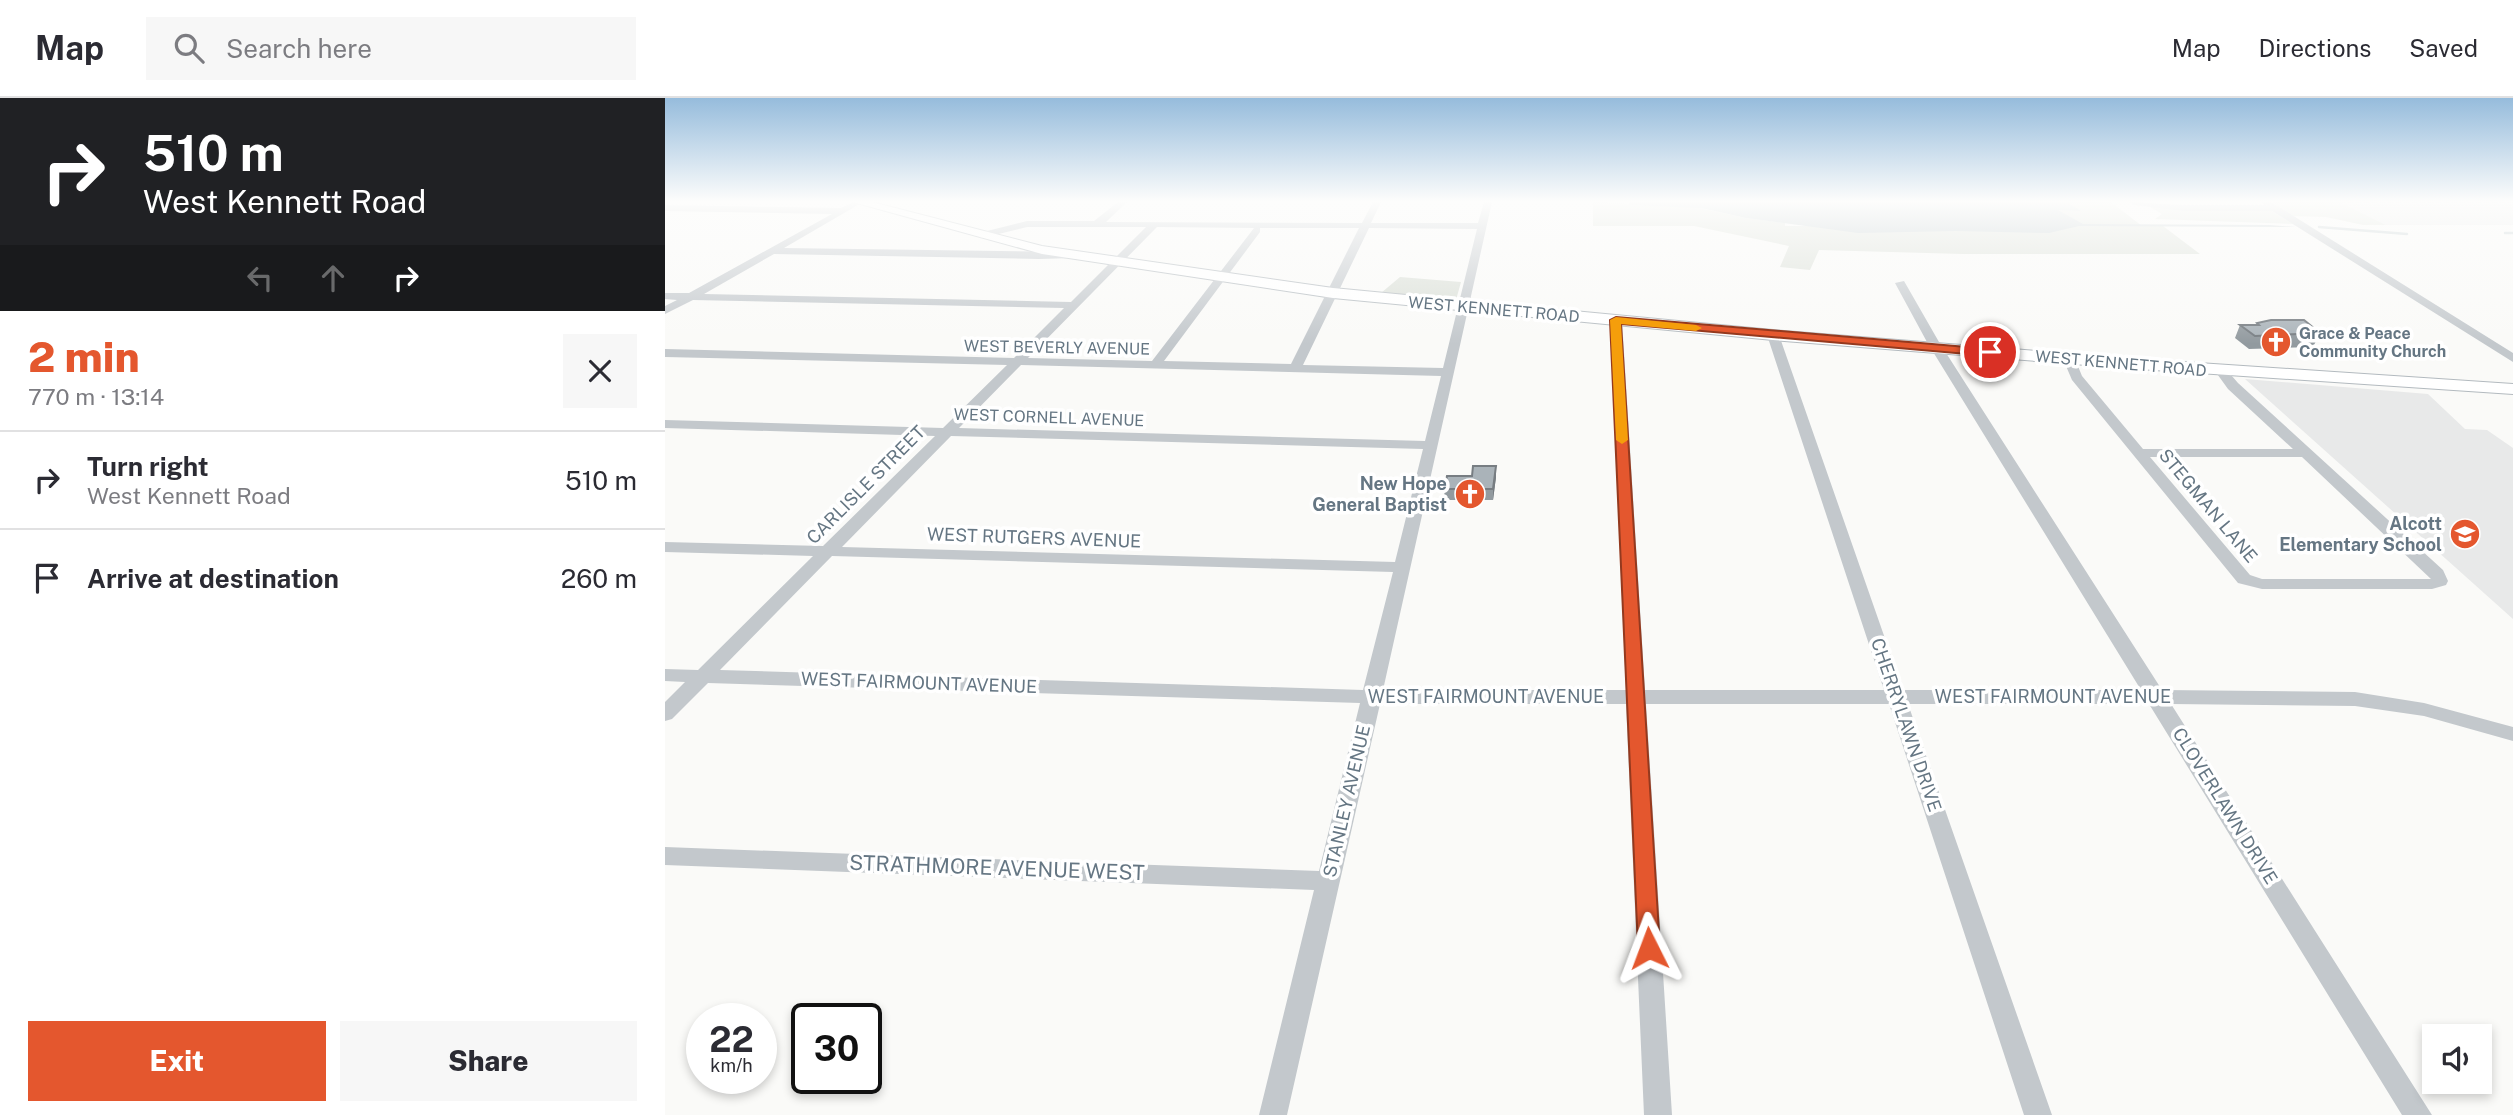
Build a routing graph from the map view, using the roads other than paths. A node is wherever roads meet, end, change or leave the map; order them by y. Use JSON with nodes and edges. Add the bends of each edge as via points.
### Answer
{"nodes":[{"id":1,"x":775,"y":249,"type":"edge"},
{"id":2,"x":1048,"y":249,"type":"edge"},
{"id":3,"x":1130,"y":249,"type":"edge"},
{"id":4,"x":1242,"y":249,"type":"edge"},
{"id":5,"x":1354,"y":249,"type":"edge"},
{"id":6,"x":1477,"y":249,"type":"edge"},
{"id":7,"x":2340,"y":249,"type":"edge"},
{"id":8,"x":772,"y":251,"type":"junction"},
{"id":9,"x":1073,"y":255,"type":"junction"},
{"id":10,"x":1118,"y":261,"type":"junction"},
{"id":11,"x":1221,"y":277,"type":"junction"},
{"id":12,"x":1900,"y":283,"type":"dead end"},
{"id":13,"x":1333,"y":293,"type":"junction"},
{"id":14,"x":665,"y":296,"type":"edge"},
{"id":15,"x":691,"y":297,"type":"junction"},
{"id":16,"x":1074,"y":305,"type":"junction"},
{"id":17,"x":1464,"y":306,"type":"junction"},
{"id":18,"x":665,"y":312,"type":"edge"},
{"id":19,"x":1616,"y":320,"type":"junction"},
{"id":20,"x":1773,"y":335,"type":"junction"},
{"id":21,"x":1937,"y":348,"type":"junction"},
{"id":22,"x":665,"y":353,"type":"edge"},
{"id":23,"x":2513,"y":358,"type":"edge"},
{"id":24,"x":2069,"y":359,"type":"junction"},
{"id":25,"x":1017,"y":362,"type":"junction"},
{"id":26,"x":1155,"y":365,"type":"junction"},
{"id":27,"x":1295,"y":368,"type":"junction"},
{"id":28,"x":2221,"y":371,"type":"junction"},
{"id":29,"x":1448,"y":372,"type":"junction"},
{"id":30,"x":2513,"y":388,"type":"edge"},
{"id":31,"x":665,"y":424,"type":"edge"},
{"id":32,"x":947,"y":432,"type":"junction"},
{"id":33,"x":1431,"y":445,"type":"junction"},
{"id":34,"x":2139,"y":453,"type":"junction"},
{"id":35,"x":2306,"y":453,"type":"junction"},
{"id":36,"x":665,"y":547,"type":"edge"},
{"id":37,"x":827,"y":552,"type":"junction"},
{"id":38,"x":1402,"y":567,"type":"junction"},
{"id":39,"x":665,"y":676,"type":"edge"},
{"id":40,"x":702,"y":677,"type":"junction"},
{"id":41,"x":1636,"y":697,"type":"junction"},
{"id":42,"x":1896,"y":697,"type":"junction"},
{"id":43,"x":2157,"y":697,"type":"junction"},
{"id":44,"x":1371,"y":698,"type":"junction"},
{"id":45,"x":665,"y":714,"type":"edge"},
{"id":46,"x":2513,"y":734,"type":"edge"},
{"id":47,"x":665,"y":856,"type":"edge"},
{"id":48,"x":1328,"y":881,"type":"junction"},
{"id":49,"x":1273,"y":1115,"type":"edge"},
{"id":50,"x":1658,"y":1115,"type":"edge"},
{"id":51,"x":2038,"y":1115,"type":"edge"},
{"id":52,"x":2418,"y":1115,"type":"edge"}],
"edges":[{"from":1,"to":8,"type":"street"},
{"from":2,"to":9,"type":"street","name":"WEST KENNETT ROAD"},
{"from":3,"to":10,"type":"street","name":"CARLISLE STREET"},
{"from":4,"to":11,"type":"street"},
{"from":5,"to":13,"type":"street"},
{"from":6,"to":17,"type":"street","name":"STANLEY AVENUE"},
{"from":7,"to":23,"type":"street"},
{"from":8,"to":9,"type":"street"},
{"from":8,"to":15,"type":"street"},
{"from":9,"to":10,"type":"street","name":"WEST KENNETT ROAD"},
{"from":10,"to":11,"type":"street","name":"WEST KENNETT ROAD"},
{"from":10,"to":16,"type":"street","name":"CARLISLE STREET"},
{"from":11,"to":13,"type":"street","name":"WEST KENNETT ROAD"},
{"from":11,"to":26,"type":"street"},
{"from":12,"to":21,"type":"street","name":"CLOVERLAWN DRIVE"},
{"from":13,"to":17,"type":"street","name":"WEST KENNETT ROAD"},
{"from":13,"to":27,"type":"street"},
{"from":14,"to":15,"type":"street"},
{"from":15,"to":16,"type":"street"},
{"from":15,"to":18,"type":"street"},
{"from":16,"to":25,"type":"street","name":"CARLISLE STREET"},
{"from":17,"to":19,"type":"street","name":"WEST KENNETT ROAD"},
{"from":17,"to":29,"type":"street","name":"STANLEY AVENUE"},
{"from":19,"to":20,"type":"street","name":"WEST KENNETT ROAD"},
{"from":19,"to":41,"type":"street"},
{"from":20,"to":21,"type":"street","name":"WEST KENNETT ROAD"},
{"from":20,"to":42,"type":"street","name":"CHERRYLAWN DRIVE"},
{"from":21,"to":24,"type":"street","name":"WEST KENNETT ROAD"},
{"from":21,"to":43,"type":"street","name":"CLOVERLAWN DRIVE"},
{"from":22,"to":25,"type":"street","name":"WEST BEVERLY AVENUE"},
{"from":24,"to":28,"type":"street","name":"WEST KENNETT ROAD"},
{"from":24,"to":34,"type":"street","name":"STEGMAN LANE","via":[[2076,377]]},
{"from":25,"to":26,"type":"street","name":"WEST BEVERLY AVENUE"},
{"from":25,"to":32,"type":"street","name":"CARLISLE STREET"},
{"from":26,"to":27,"type":"street","name":"WEST BEVERLY AVENUE"},
{"from":27,"to":29,"type":"street","name":"WEST BEVERLY AVENUE"},
{"from":28,"to":30,"type":"street","name":"WEST KENNETT ROAD"},
{"from":28,"to":35,"type":"street","name":"STEGMAN LANE"},
{"from":29,"to":33,"type":"street","name":"STANLEY AVENUE"},
{"from":31,"to":32,"type":"street","name":"WEST CORNELL AVENUE"},
{"from":32,"to":33,"type":"street","name":"WEST CORNELL AVENUE"},
{"from":32,"to":37,"type":"street","name":"CARLISLE STREET"},
{"from":33,"to":38,"type":"street","name":"STANLEY AVENUE"},
{"from":34,"to":35,"type":"street","name":"STEGMAN LANE"},
{"from":34,"to":35,"type":"street","name":"STEGMAN LANE","via":[[2249,582],[2440,581]]},
{"from":36,"to":37,"type":"street","name":"WEST RUTGERS AVENUE"},
{"from":37,"to":38,"type":"street","name":"WEST RUTGERS AVENUE"},
{"from":37,"to":40,"type":"street","name":"CARLISLE STREET"},
{"from":38,"to":44,"type":"street","name":"STANLEY AVENUE"},
{"from":39,"to":40,"type":"street","name":"WEST FAIRMOUNT AVENUE"},
{"from":40,"to":44,"type":"street","name":"WEST FAIRMOUNT AVENUE"},
{"from":40,"to":45,"type":"street","name":"CARLISLE STREET"},
{"from":41,"to":42,"type":"street","name":"WEST FAIRMOUNT AVENUE"},
{"from":41,"to":44,"type":"street","name":"WEST FAIRMOUNT AVENUE"},
{"from":41,"to":50,"type":"street"},
{"from":42,"to":43,"type":"street","name":"WEST FAIRMOUNT AVENUE"},
{"from":42,"to":51,"type":"street","name":"CHERRYLAWN DRIVE"},
{"from":43,"to":46,"type":"street","name":"WEST FAIRMOUNT AVENUE","via":[[2372,700],[2454,716]]},
{"from":43,"to":52,"type":"street","name":"CLOVERLAWN DRIVE"},
{"from":44,"to":48,"type":"street","name":"STANLEY AVENUE"},
{"from":47,"to":48,"type":"street","name":"STRATHMORE AVENUE WEST"},
{"from":48,"to":49,"type":"street","name":"STANLEY AVENUE"}]}
